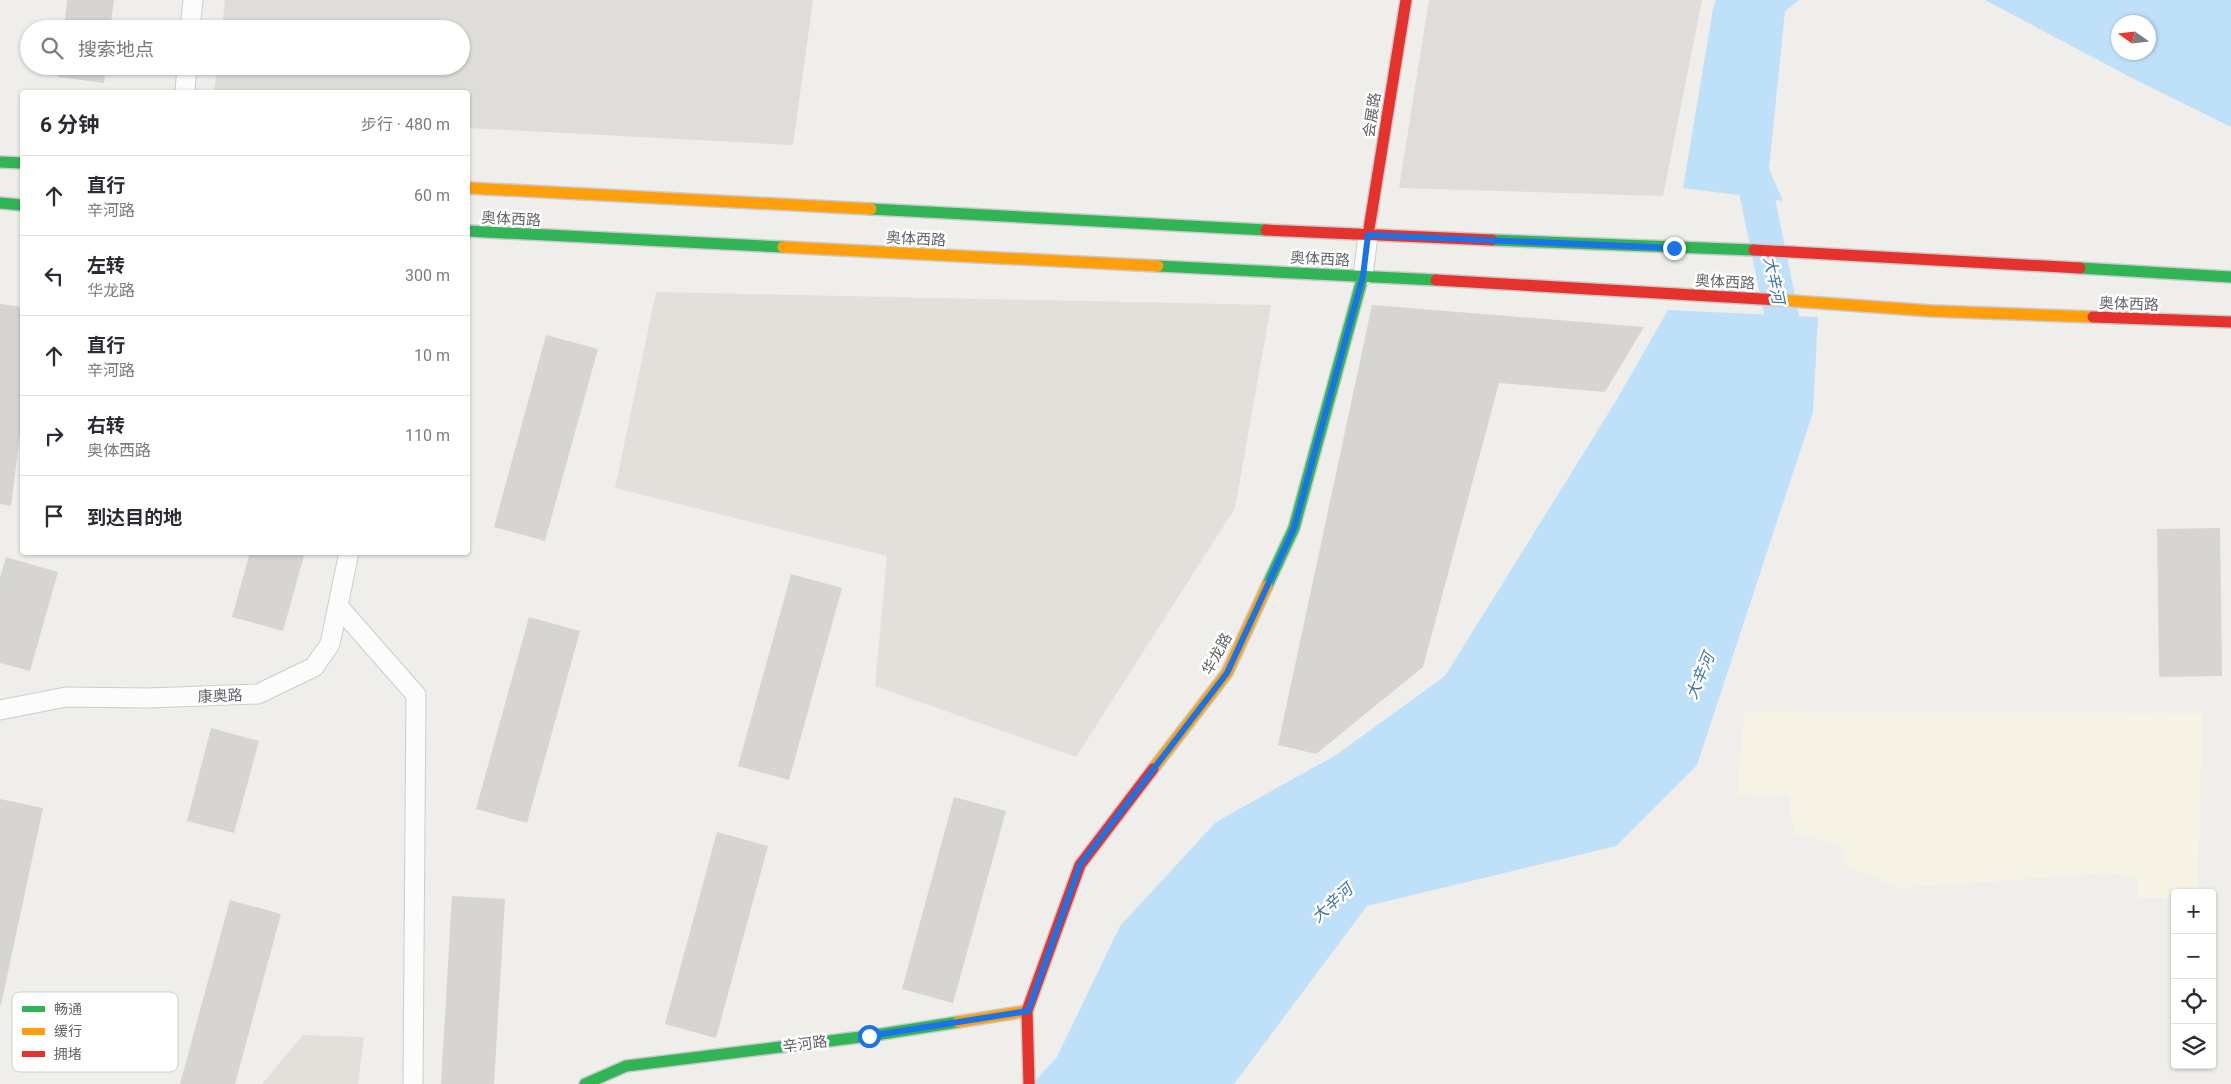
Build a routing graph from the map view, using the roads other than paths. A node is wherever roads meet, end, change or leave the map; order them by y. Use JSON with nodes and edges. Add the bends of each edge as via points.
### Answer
{"nodes":[{"id":1,"x":193,"y":0,"type":"edge"},
{"id":2,"x":1406,"y":0,"type":"edge"},
{"id":3,"x":191,"y":20,"type":"edge"},
{"id":4,"x":186,"y":75,"type":"edge"},
{"id":5,"x":184,"y":90,"type":"edge"},
{"id":6,"x":0,"y":162,"type":"edge"},
{"id":7,"x":20,"y":163,"type":"edge"},
{"id":8,"x":470,"y":188,"type":"edge"},
{"id":9,"x":0,"y":203,"type":"edge"},
{"id":10,"x":20,"y":205,"type":"edge"},
{"id":11,"x":470,"y":232,"type":"edge"},
{"id":12,"x":1368,"y":235,"type":"junction"},
{"id":13,"x":1363,"y":276,"type":"junction"},
{"id":14,"x":2231,"y":277,"type":"edge"},
{"id":15,"x":2231,"y":322,"type":"edge"},
{"id":16,"x":348,"y":555,"type":"edge"},
{"id":17,"x":338,"y":606,"type":"junction"},
{"id":18,"x":0,"y":710,"type":"edge"},
{"id":19,"x":1028,"y":1011,"type":"junction"},
{"id":20,"x":414,"y":1084,"type":"edge"},
{"id":21,"x":585,"y":1084,"type":"edge"},
{"id":22,"x":1029,"y":1084,"type":"edge"}],
"edges":[{"from":1,"to":3,"type":"street"},
{"from":2,"to":12,"type":"main road","name":"会展路"},
{"from":4,"to":5,"type":"street"},
{"from":6,"to":7,"type":"main road"},
{"from":8,"to":12,"type":"main road","name":"奥体西路"},
{"from":9,"to":10,"type":"main road"},
{"from":11,"to":13,"type":"main road","name":"奥体西路"},
{"from":12,"to":13,"type":"street"},
{"from":12,"to":14,"type":"main road","name":"奥体西路","via":[[1820,253]]},
{"from":13,"to":15,"type":"main road","name":"奥体西路","via":[[1932,311]]},
{"from":13,"to":19,"type":"main road","name":"华龙路","via":[[1294,528],[1227,673],[1080,865]]},
{"from":16,"to":17,"type":"street","name":"康奥路"},
{"from":17,"to":18,"type":"street","name":"康奥路","via":[[330,644],[314,667],[258,694],[66,697]]},
{"from":17,"to":20,"type":"street","via":[[416,695]]},
{"from":19,"to":21,"type":"main road","name":"辛河路","via":[[869,1036],[626,1066]]},
{"from":19,"to":22,"type":"main road"}]}
